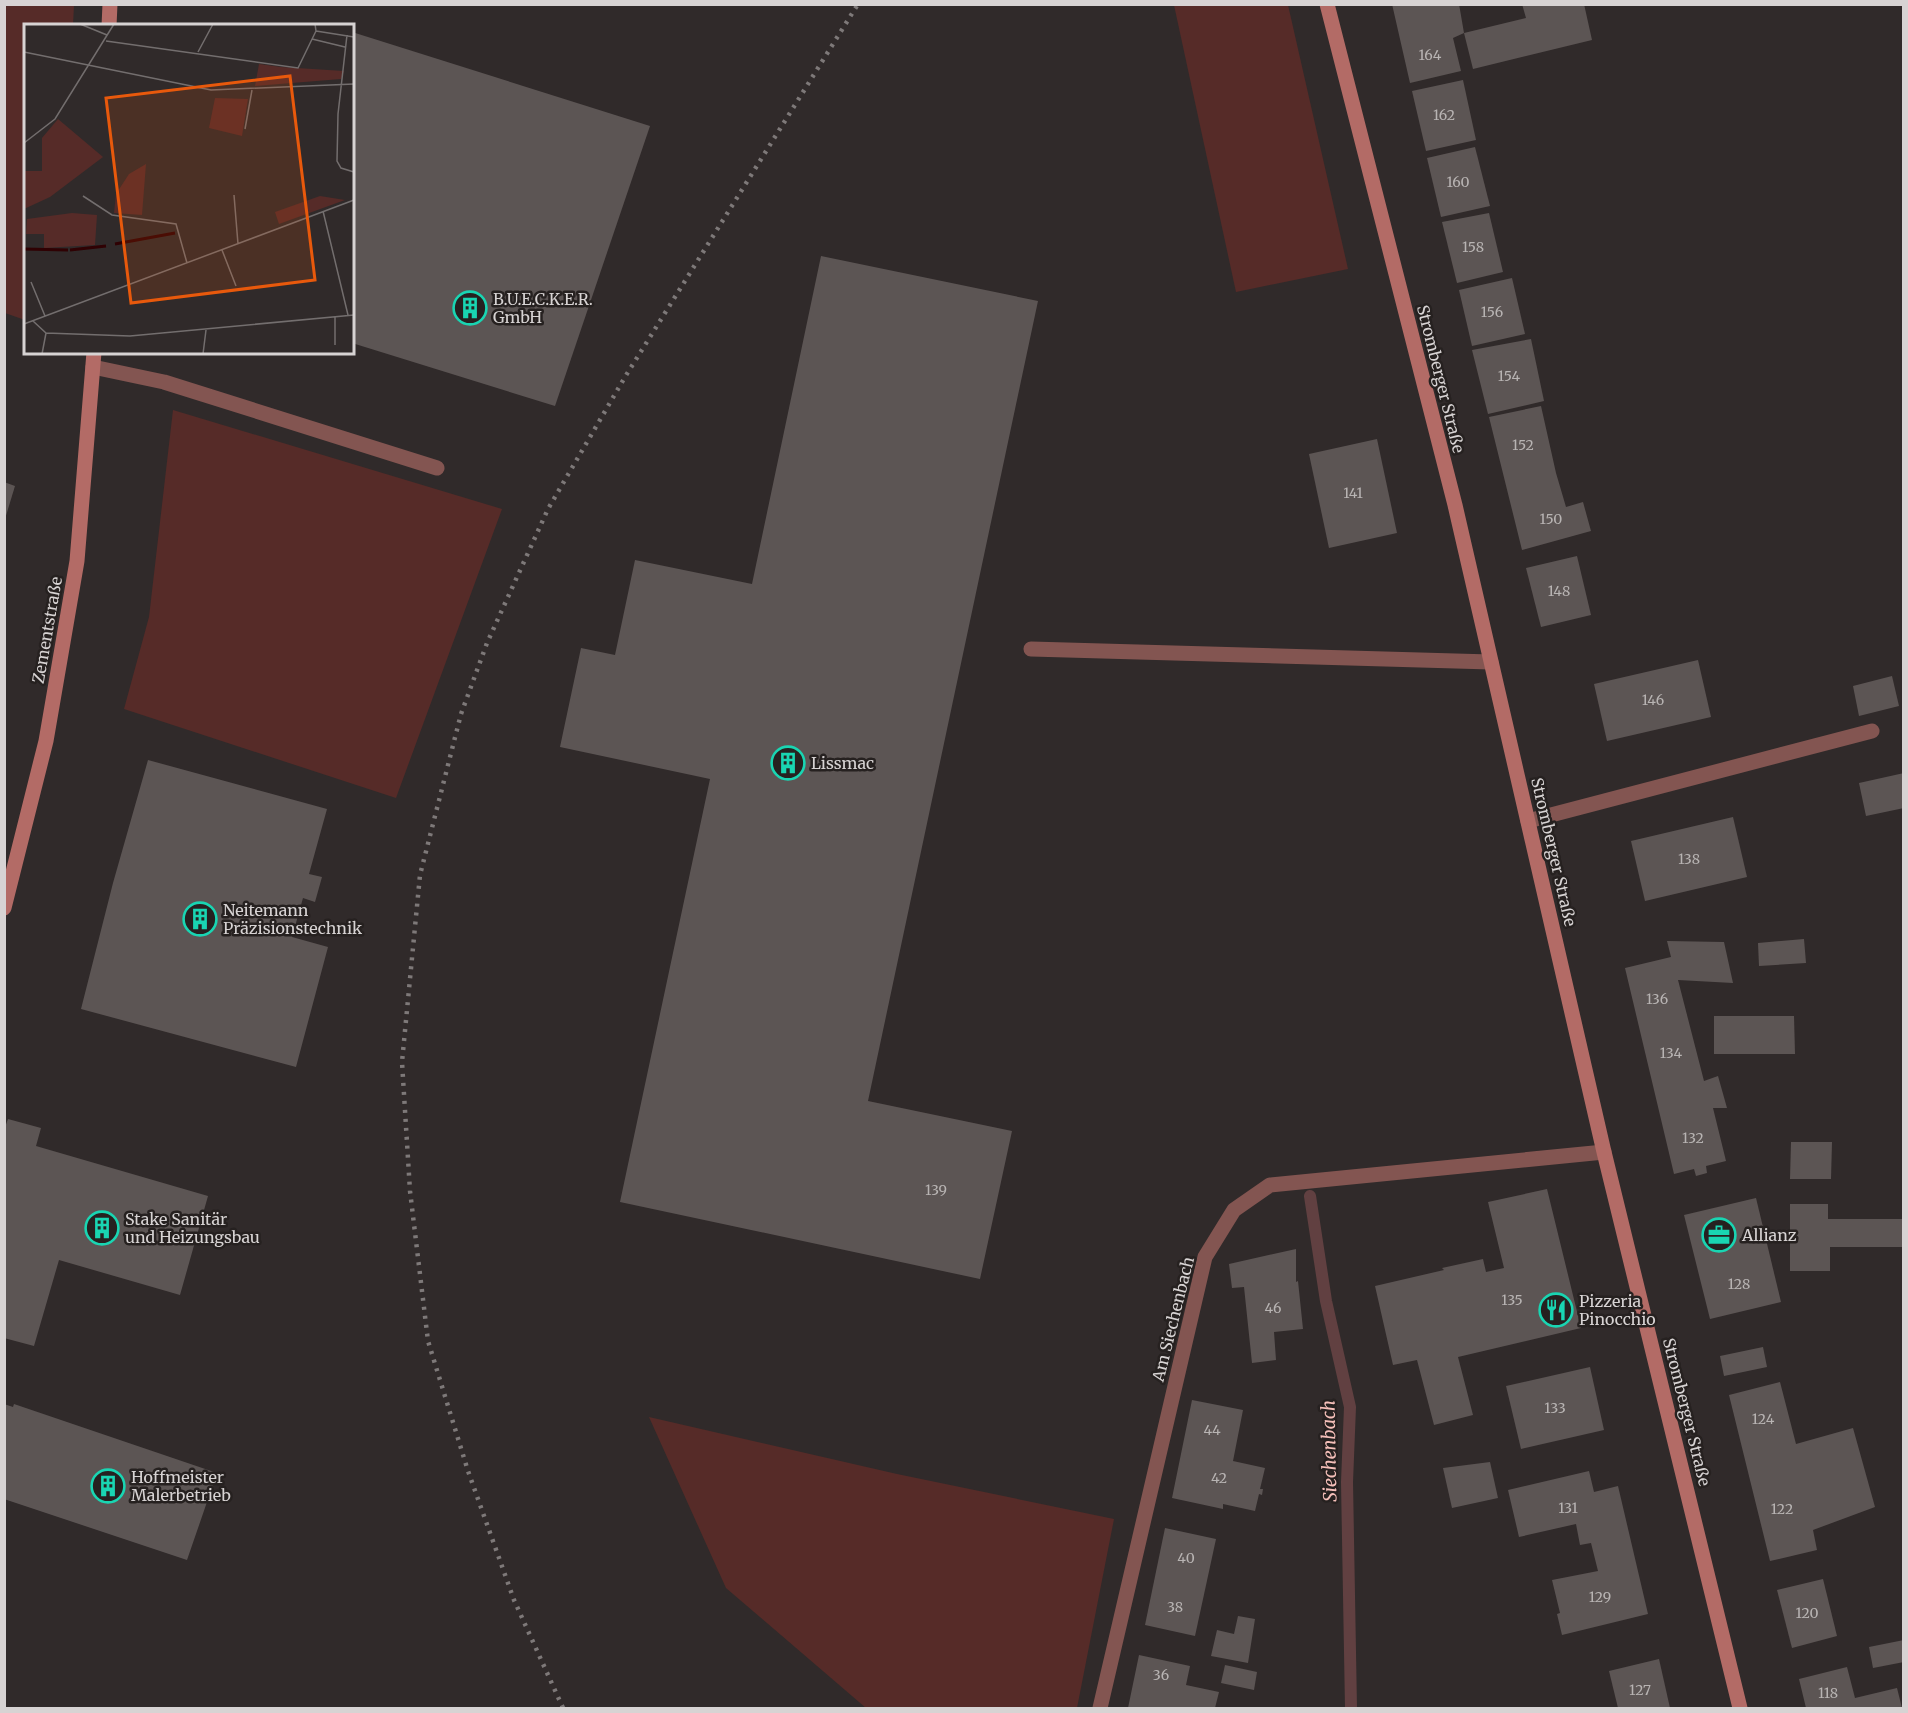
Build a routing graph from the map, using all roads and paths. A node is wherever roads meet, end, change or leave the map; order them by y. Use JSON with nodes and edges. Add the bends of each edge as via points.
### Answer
{"nodes":[{"id":1,"x":110,"y":4,"type":"edge"},
{"id":2,"x":1327,"y":4,"type":"edge"},
{"id":3,"x":109,"y":24,"type":"edge"},
{"id":4,"x":93,"y":360,"type":"edge"},
{"id":5,"x":437,"y":468,"type":"dead end"},
{"id":6,"x":1031,"y":649,"type":"dead end"},
{"id":7,"x":1491,"y":662,"type":"junction"},
{"id":8,"x":1872,"y":731,"type":"dead end"},
{"id":9,"x":1528,"y":821,"type":"junction"},
{"id":10,"x":4,"y":908,"type":"edge"},
{"id":11,"x":1604,"y":1152,"type":"junction"},
{"id":12,"x":1100,"y":1708,"type":"edge"},
{"id":13,"x":1740,"y":1708,"type":"edge"}],
"edges":[{"from":1,"to":3,"type":"main road"},
{"from":2,"to":7,"type":"main road","name":"Stromberger Straße","via":[[1455,505]]},
{"from":4,"to":5,"type":"lane"},
{"from":4,"to":10,"type":"main road","name":"Zementstraße","via":[[77,561],[46,741]]},
{"from":6,"to":7,"type":"lane"},
{"from":7,"to":9,"type":"main road","name":"Stromberger Straße"},
{"from":8,"to":9,"type":"lane"},
{"from":9,"to":11,"type":"main road","name":"Stromberger Straße"},
{"from":11,"to":12,"type":"lane","name":"Am Siechenbach","via":[[1270,1185],[1234,1210],[1205,1257]]},
{"from":11,"to":13,"type":"main road","name":"Stromberger Straße"}]}
